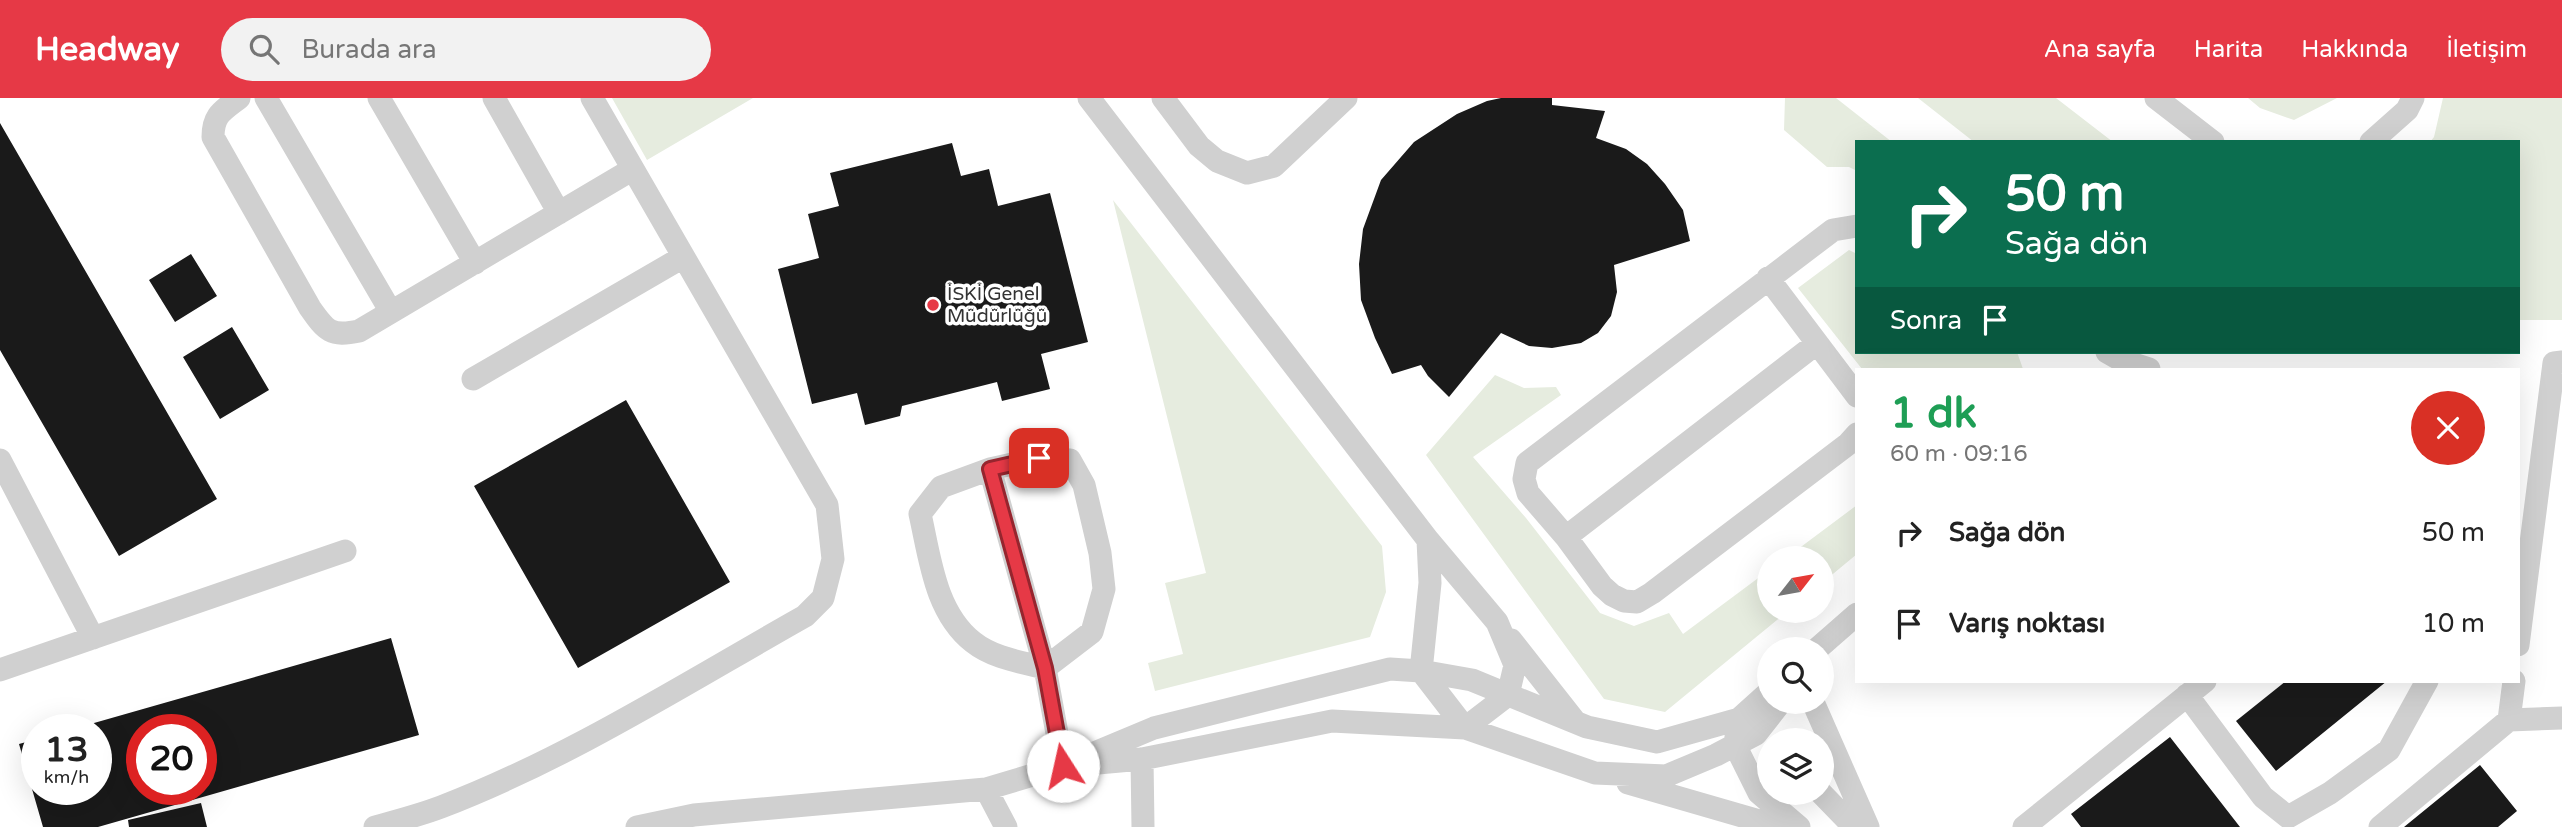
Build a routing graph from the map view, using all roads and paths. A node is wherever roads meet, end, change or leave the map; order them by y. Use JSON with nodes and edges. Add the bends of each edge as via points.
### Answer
{"nodes":[{"id":1,"x":239,"y":98,"type":"edge"},
{"id":2,"x":266,"y":98,"type":"edge"},
{"id":3,"x":379,"y":98,"type":"edge"},
{"id":4,"x":494,"y":98,"type":"edge"},
{"id":5,"x":592,"y":98,"type":"edge"},
{"id":6,"x":1089,"y":98,"type":"edge"},
{"id":7,"x":1163,"y":98,"type":"edge"},
{"id":8,"x":1346,"y":98,"type":"edge"},
{"id":9,"x":2156,"y":98,"type":"edge"},
{"id":10,"x":2413,"y":98,"type":"edge"},
{"id":11,"x":2210,"y":140,"type":"edge"},
{"id":12,"x":2373,"y":140,"type":"edge"},
{"id":13,"x":633,"y":169,"type":"junction"},
{"id":14,"x":559,"y":213,"type":"junction"},
{"id":15,"x":1855,"y":226,"type":"edge"},
{"id":16,"x":683,"y":257,"type":"junction"},
{"id":17,"x":475,"y":263,"type":"junction"},
{"id":18,"x":1768,"y":278,"type":"junction"},
{"id":19,"x":391,"y":312,"type":"junction"},
{"id":20,"x":1816,"y":344,"type":"junction"},
{"id":21,"x":2118,"y":358,"type":"edge"},
{"id":22,"x":2562,"y":362,"type":"edge"},
{"id":23,"x":2146,"y":368,"type":"edge"},
{"id":24,"x":473,"y":379,"type":"dead end"},
{"id":25,"x":1855,"y":393,"type":"edge"},
{"id":26,"x":1855,"y":436,"type":"edge"},
{"id":27,"x":0,"y":460,"type":"edge"},
{"id":28,"x":990,"y":469,"type":"junction"},
{"id":29,"x":1566,"y":537,"type":"junction"},
{"id":30,"x":1428,"y":540,"type":"junction"},
{"id":31,"x":345,"y":551,"type":"dead end"},
{"id":32,"x":1855,"y":616,"type":"edge"},
{"id":33,"x":1497,"y":622,"type":"junction"},
{"id":34,"x":2520,"y":629,"type":"edge"},
{"id":35,"x":1831,"y":637,"type":"edge"},
{"id":36,"x":93,"y":638,"type":"junction"},
{"id":37,"x":1834,"y":640,"type":"edge"},
{"id":38,"x":1045,"y":668,"type":"junction"},
{"id":39,"x":0,"y":670,"type":"edge"},
{"id":40,"x":1421,"y":671,"type":"junction"},
{"id":41,"x":2202,"y":683,"type":"edge"},
{"id":42,"x":2426,"y":683,"type":"edge"},
{"id":43,"x":2514,"y":683,"type":"edge"},
{"id":44,"x":1508,"y":695,"type":"junction"},
{"id":45,"x":2187,"y":695,"type":"junction"},
{"id":46,"x":1761,"y":714,"type":"edge"},
{"id":47,"x":1771,"y":714,"type":"edge"},
{"id":48,"x":1818,"y":714,"type":"edge"},
{"id":49,"x":2562,"y":718,"type":"edge"},
{"id":50,"x":2509,"y":720,"type":"junction"},
{"id":51,"x":1576,"y":723,"type":"junction"},
{"id":52,"x":1465,"y":728,"type":"junction"},
{"id":53,"x":1755,"y":733,"type":"edge"},
{"id":54,"x":1735,"y":745,"type":"junction"},
{"id":55,"x":1142,"y":759,"type":"junction"},
{"id":56,"x":1063,"y":766,"type":"junction"},
{"id":57,"x":1595,"y":773,"type":"junction"},
{"id":58,"x":986,"y":789,"type":"junction"},
{"id":59,"x":1833,"y":805,"type":"edge"},
{"id":60,"x":375,"y":827,"type":"edge"},
{"id":61,"x":637,"y":827,"type":"edge"},
{"id":62,"x":1006,"y":827,"type":"edge"},
{"id":63,"x":1143,"y":827,"type":"edge"},
{"id":64,"x":1780,"y":827,"type":"edge"},
{"id":65,"x":1799,"y":827,"type":"edge"},
{"id":66,"x":1854,"y":827,"type":"edge"},
{"id":67,"x":1868,"y":827,"type":"edge"},
{"id":68,"x":2024,"y":827,"type":"edge"},
{"id":69,"x":2379,"y":827,"type":"edge"}],
"edges":[{"from":1,"to":19,"type":"lane","via":[[213,122],[213,137],[320,323],[331,333],[344,334],[359,331]]},
{"from":2,"to":19,"type":"lane"},
{"from":3,"to":17,"type":"lane"},
{"from":4,"to":14,"type":"lane"},
{"from":5,"to":13,"type":"lane"},
{"from":6,"to":30,"type":"lane"},
{"from":7,"to":8,"type":"lane","via":[[1199,146],[1217,161],[1247,173],[1274,166]]},
{"from":9,"to":11,"type":"lane"},
{"from":10,"to":12,"type":"lane","via":[[2407,110]]},
{"from":13,"to":14,"type":"lane"},
{"from":13,"to":16,"type":"lane"},
{"from":14,"to":17,"type":"lane"},
{"from":15,"to":18,"type":"lane","via":[[1833,230]]},
{"from":16,"to":24,"type":"lane"},
{"from":16,"to":60,"type":"lane","via":[[827,505],[833,559],[823,598],[805,616],[511,778],[439,808]]},
{"from":17,"to":19,"type":"lane"},
{"from":18,"to":20,"type":"lane"},
{"from":18,"to":29,"type":"lane","via":[[1527,463],[1524,479],[1528,493]]},
{"from":20,"to":25,"type":"lane"},
{"from":20,"to":29,"type":"lane"},
{"from":21,"to":23,"type":"lane"},
{"from":22,"to":34,"type":"lane","via":[[2554,363]]},
{"from":26,"to":29,"type":"lane","via":[[1637,602],[1624,601],[1602,586]]},
{"from":27,"to":36,"type":"lane"},
{"from":28,"to":38,"type":"lane"},
{"from":28,"to":38,"type":"lane","via":[[941,487],[920,514],[934,579],[948,614],[974,643],[1007,659]]},
{"from":28,"to":38,"type":"lane","via":[[1039,458],[1070,460],[1084,485],[1104,589],[1092,632]]},
{"from":30,"to":33,"type":"lane"},
{"from":30,"to":40,"type":"lane","via":[[1430,583]]},
{"from":31,"to":36,"type":"lane"},
{"from":32,"to":35,"type":"lane"},
{"from":32,"to":37,"type":"lane"},
{"from":33,"to":44,"type":"lane","via":[[1515,665]]},
{"from":33,"to":51,"type":"lane"},
{"from":36,"to":39,"type":"lane"},
{"from":38,"to":56,"type":"lane"},
{"from":40,"to":44,"type":"lane","via":[[1472,680]]},
{"from":40,"to":52,"type":"lane"},
{"from":40,"to":56,"type":"lane","via":[[1390,669],[1154,728]]},
{"from":41,"to":45,"type":"lane"},
{"from":42,"to":45,"type":"lane","via":[[2389,750],[2288,817],[2263,797]]},
{"from":43,"to":50,"type":"lane"},
{"from":44,"to":51,"type":"lane"},
{"from":44,"to":52,"type":"lane"},
{"from":45,"to":68,"type":"lane"},
{"from":46,"to":53,"type":"lane"},
{"from":47,"to":53,"type":"lane"},
{"from":48,"to":67,"type":"lane"},
{"from":49,"to":50,"type":"lane"},
{"from":50,"to":69,"type":"lane"},
{"from":51,"to":53,"type":"lane","via":[[1657,742]]},
{"from":52,"to":55,"type":"lane","via":[[1332,721]]},
{"from":52,"to":57,"type":"lane"},
{"from":53,"to":54,"type":"lane"},
{"from":54,"to":57,"type":"lane","via":[[1666,776]]},
{"from":54,"to":65,"type":"lane","via":[[1759,793]]},
{"from":55,"to":56,"type":"lane"},
{"from":55,"to":63,"type":"lane"},
{"from":56,"to":58,"type":"lane"},
{"from":57,"to":64,"type":"lane"},
{"from":58,"to":61,"type":"lane","via":[[694,815]]},
{"from":58,"to":62,"type":"lane"},
{"from":59,"to":66,"type":"lane"}]}
